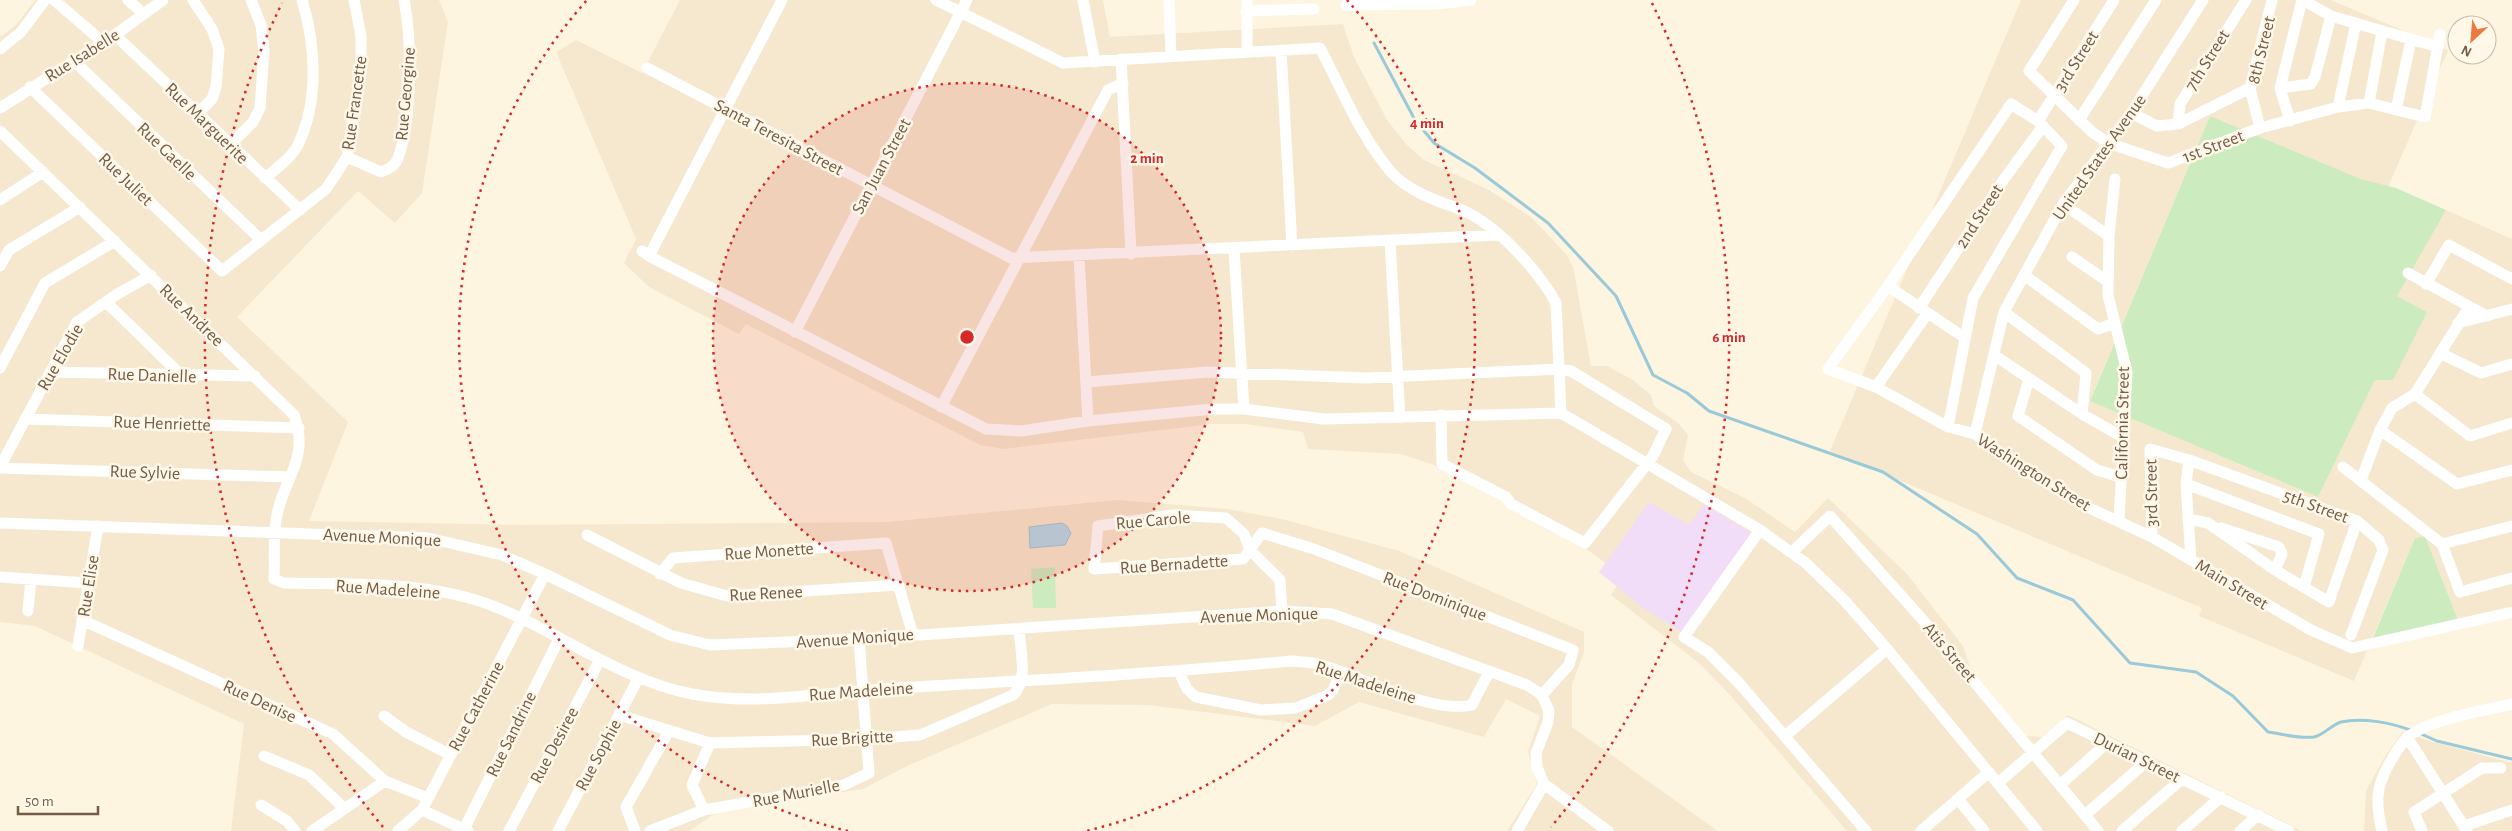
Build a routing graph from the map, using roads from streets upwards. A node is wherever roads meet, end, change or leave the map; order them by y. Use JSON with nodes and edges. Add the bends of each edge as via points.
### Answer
{"nodes":[{"id":1,"x":45,"y":0,"type":"edge"},
{"id":2,"x":54,"y":0,"type":"edge"},
{"id":3,"x":128,"y":0,"type":"edge"},
{"id":4,"x":163,"y":0,"type":"edge"},
{"id":5,"x":192,"y":0,"type":"edge"},
{"id":6,"x":251,"y":0,"type":"edge"},
{"id":7,"x":302,"y":0,"type":"edge"},
{"id":8,"x":354,"y":0,"type":"edge"},
{"id":9,"x":404,"y":0,"type":"edge"},
{"id":10,"x":782,"y":0,"type":"edge"},
{"id":11,"x":936,"y":0,"type":"edge"},
{"id":12,"x":968,"y":0,"type":"edge"},
{"id":13,"x":1083,"y":0,"type":"edge"},
{"id":14,"x":1168,"y":0,"type":"edge"},
{"id":15,"x":1471,"y":0,"type":"edge"},
{"id":16,"x":2074,"y":0,"type":"edge"},
{"id":17,"x":2114,"y":0,"type":"edge"},
{"id":18,"x":2156,"y":0,"type":"edge"},
{"id":19,"x":2203,"y":0,"type":"edge"},
{"id":20,"x":2246,"y":0,"type":"edge"},
{"id":21,"x":2272,"y":0,"type":"edge"},
{"id":22,"x":2302,"y":0,"type":"edge"},
{"id":23,"x":1438,"y":2,"type":"edge"},
{"id":24,"x":1346,"y":5,"type":"dead end"},
{"id":25,"x":1247,"y":6,"type":"edge"},
{"id":26,"x":1314,"y":9,"type":"dead end"},
{"id":27,"x":961,"y":13,"type":"junction"},
{"id":28,"x":144,"y":14,"type":"junction"},
{"id":29,"x":2331,"y":16,"type":"junction"},
{"id":30,"x":2356,"y":23,"type":"junction"},
{"id":31,"x":2382,"y":32,"type":"junction"},
{"id":32,"x":2440,"y":34,"type":"dead end"},
{"id":33,"x":116,"y":35,"type":"junction"},
{"id":34,"x":2411,"y":40,"type":"junction"},
{"id":35,"x":104,"y":42,"type":"junction"},
{"id":36,"x":2438,"y":47,"type":"junction"},
{"id":37,"x":0,"y":49,"type":"edge"},
{"id":38,"x":1281,"y":50,"type":"junction"},
{"id":39,"x":1247,"y":52,"type":"junction"},
{"id":40,"x":1171,"y":56,"type":"junction"},
{"id":41,"x":1121,"y":60,"type":"junction"},
{"id":42,"x":74,"y":61,"type":"junction"},
{"id":43,"x":1095,"y":62,"type":"junction"},
{"id":44,"x":647,"y":68,"type":"dead end"},
{"id":45,"x":1122,"y":83,"type":"junction"},
{"id":46,"x":30,"y":88,"type":"junction"},
{"id":47,"x":2250,"y":88,"type":"junction"},
{"id":48,"x":2280,"y":88,"type":"junction"},
{"id":49,"x":2054,"y":96,"type":"junction"},
{"id":50,"x":2369,"y":103,"type":"junction"},
{"id":51,"x":2338,"y":107,"type":"junction"},
{"id":52,"x":0,"y":108,"type":"edge"},
{"id":53,"x":725,"y":109,"type":"junction"},
{"id":54,"x":2396,"y":110,"type":"junction"},
{"id":55,"x":2131,"y":113,"type":"junction"},
{"id":56,"x":197,"y":114,"type":"junction"},
{"id":57,"x":2079,"y":120,"type":"junction"},
{"id":58,"x":2290,"y":121,"type":"junction"},
{"id":59,"x":2040,"y":124,"type":"junction"},
{"id":60,"x":2178,"y":124,"type":"junction"},
{"id":61,"x":2260,"y":128,"type":"junction"},
{"id":62,"x":2,"y":137,"type":"edge"},
{"id":63,"x":2108,"y":143,"type":"junction"},
{"id":64,"x":230,"y":146,"type":"junction"},
{"id":65,"x":347,"y":157,"type":"junction"},
{"id":66,"x":43,"y":172,"type":"junction"},
{"id":67,"x":265,"y":178,"type":"junction"},
{"id":68,"x":2115,"y":179,"type":"dead end"},
{"id":69,"x":871,"y":185,"type":"junction"},
{"id":70,"x":0,"y":200,"type":"edge"},
{"id":71,"x":2063,"y":204,"type":"junction"},
{"id":72,"x":80,"y":206,"type":"junction"},
{"id":73,"x":300,"y":210,"type":"junction"},
{"id":74,"x":1500,"y":235,"type":"junction"},
{"id":75,"x":2109,"y":236,"type":"junction"},
{"id":76,"x":261,"y":240,"type":"junction"},
{"id":77,"x":115,"y":241,"type":"junction"},
{"id":78,"x":1390,"y":241,"type":"junction"},
{"id":79,"x":1292,"y":246,"type":"junction"},
{"id":80,"x":1234,"y":248,"type":"junction"},
{"id":81,"x":1131,"y":254,"type":"junction"},
{"id":82,"x":1079,"y":256,"type":"junction"},
{"id":83,"x":2072,"y":257,"type":"dead end"},
{"id":84,"x":1018,"y":259,"type":"junction"},
{"id":85,"x":0,"y":266,"type":"edge"},
{"id":86,"x":222,"y":271,"type":"joint"},
{"id":87,"x":2408,"y":273,"type":"dead end"},
{"id":88,"x":150,"y":275,"type":"junction"},
{"id":89,"x":2024,"y":275,"type":"junction"},
{"id":90,"x":2512,"y":278,"type":"edge"},
{"id":91,"x":2107,"y":281,"type":"junction"},
{"id":92,"x":2426,"y":284,"type":"junction"},
{"id":93,"x":1888,"y":286,"type":"junction"},
{"id":94,"x":106,"y":302,"type":"junction"},
{"id":95,"x":2469,"y":307,"type":"junction"},
{"id":96,"x":2512,"y":310,"type":"edge"},
{"id":97,"x":1923,"y":311,"type":"junction"},
{"id":98,"x":2004,"y":312,"type":"junction"},
{"id":99,"x":2487,"y":316,"type":"junction"},
{"id":100,"x":2115,"y":323,"type":"junction"},
{"id":101,"x":2458,"y":323,"type":"junction"},
{"id":102,"x":795,"y":332,"type":"junction"},
{"id":103,"x":1965,"y":338,"type":"junction"},
{"id":104,"x":2440,"y":353,"type":"junction"},
{"id":105,"x":1994,"y":355,"type":"junction"},
{"id":106,"x":2512,"y":364,"type":"edge"},
{"id":107,"x":0,"y":368,"type":"edge"},
{"id":108,"x":1560,"y":369,"type":"junction"},
{"id":109,"x":50,"y":372,"type":"junction"},
{"id":110,"x":1242,"y":373,"type":"junction"},
{"id":111,"x":182,"y":376,"type":"junction"},
{"id":112,"x":255,"y":376,"type":"junction"},
{"id":113,"x":1398,"y":377,"type":"junction"},
{"id":114,"x":2029,"y":379,"type":"junction"},
{"id":115,"x":1086,"y":382,"type":"junction"},
{"id":116,"x":1876,"y":387,"type":"junction"},
{"id":117,"x":2415,"y":394,"type":"junction"},
{"id":118,"x":941,"y":407,"type":"junction"},
{"id":119,"x":1244,"y":409,"type":"junction"},
{"id":120,"x":1561,"y":412,"type":"junction"},
{"id":121,"x":2082,"y":414,"type":"junction"},
{"id":122,"x":1441,"y":415,"type":"junction"},
{"id":123,"x":1400,"y":418,"type":"junction"},
{"id":124,"x":25,"y":419,"type":"junction"},
{"id":125,"x":1088,"y":421,"type":"junction"},
{"id":126,"x":2512,"y":423,"type":"edge"},
{"id":127,"x":299,"y":428,"type":"junction"},
{"id":128,"x":1948,"y":428,"type":"junction"},
{"id":129,"x":2380,"y":430,"type":"junction"},
{"id":130,"x":1975,"y":434,"type":"junction"},
{"id":131,"x":2124,"y":438,"type":"junction"},
{"id":132,"x":2150,"y":449,"type":"joint"},
{"id":133,"x":2189,"y":460,"type":"junction"},
{"id":134,"x":1647,"y":464,"type":"junction"},
{"id":135,"x":0,"y":467,"type":"edge"},
{"id":136,"x":2343,"y":467,"type":"dead end"},
{"id":137,"x":2512,"y":470,"type":"edge"},
{"id":138,"x":290,"y":477,"type":"junction"},
{"id":139,"x":2120,"y":477,"type":"junction"},
{"id":140,"x":2361,"y":480,"type":"junction"},
{"id":141,"x":2186,"y":484,"type":"junction"},
{"id":142,"x":2188,"y":519,"type":"junction"},
{"id":143,"x":2119,"y":521,"type":"junction"},
{"id":144,"x":2356,"y":521,"type":"junction"},
{"id":145,"x":0,"y":523,"type":"edge"},
{"id":146,"x":2208,"y":523,"type":"junction"},
{"id":147,"x":98,"y":526,"type":"junction"},
{"id":148,"x":2512,"y":526,"type":"edge"},
{"id":149,"x":1760,"y":530,"type":"junction"},
{"id":150,"x":275,"y":532,"type":"junction"},
{"id":151,"x":587,"y":535,"type":"dead end"},
{"id":152,"x":2152,"y":537,"type":"junction"},
{"id":153,"x":2442,"y":544,"type":"junction"},
{"id":154,"x":1250,"y":550,"type":"junction"},
{"id":155,"x":1792,"y":552,"type":"junction"},
{"id":156,"x":2191,"y":560,"type":"junction"},
{"id":157,"x":1094,"y":569,"type":"joint"},
{"id":158,"x":2275,"y":570,"type":"junction"},
{"id":159,"x":545,"y":574,"type":"junction"},
{"id":160,"x":660,"y":574,"type":"junction"},
{"id":161,"x":0,"y":577,"type":"edge"},
{"id":162,"x":2512,"y":578,"type":"edge"},
{"id":163,"x":31,"y":579,"type":"junction"},
{"id":164,"x":88,"y":583,"type":"junction"},
{"id":165,"x":899,"y":585,"type":"junction"},
{"id":166,"x":2304,"y":587,"type":"junction"},
{"id":167,"x":28,"y":611,"type":"dead end"},
{"id":168,"x":1282,"y":611,"type":"junction"},
{"id":169,"x":2512,"y":612,"type":"edge"},
{"id":170,"x":522,"y":619,"type":"junction"},
{"id":171,"x":82,"y":620,"type":"junction"},
{"id":172,"x":1019,"y":630,"type":"junction"},
{"id":173,"x":913,"y":635,"type":"junction"},
{"id":174,"x":559,"y":639,"type":"junction"},
{"id":175,"x":859,"y":639,"type":"junction"},
{"id":176,"x":2349,"y":641,"type":"junction"},
{"id":177,"x":78,"y":646,"type":"dead end"},
{"id":178,"x":1887,"y":649,"type":"junction"},
{"id":179,"x":600,"y":660,"type":"junction"},
{"id":180,"x":1180,"y":672,"type":"junction"},
{"id":181,"x":1341,"y":672,"type":"junction"},
{"id":182,"x":1489,"y":672,"type":"junction"},
{"id":183,"x":638,"y":679,"type":"junction"},
{"id":184,"x":1022,"y":682,"type":"junction"},
{"id":185,"x":864,"y":690,"type":"junction"},
{"id":186,"x":1542,"y":695,"type":"junction"},
{"id":187,"x":2512,"y":704,"type":"edge"},
{"id":188,"x":619,"y":714,"type":"junction"},
{"id":189,"x":384,"y":716,"type":"dead end"},
{"id":190,"x":669,"y":731,"type":"junction"},
{"id":191,"x":1785,"y":736,"type":"junction"},
{"id":192,"x":2410,"y":736,"type":"junction"},
{"id":193,"x":867,"y":739,"type":"junction"},
{"id":194,"x":710,"y":743,"type":"junction"},
{"id":195,"x":2107,"y":743,"type":"junction"},
{"id":196,"x":2032,"y":752,"type":"junction"},
{"id":197,"x":451,"y":755,"type":"junction"},
{"id":198,"x":264,"y":756,"type":"dead end"},
{"id":199,"x":2146,"y":762,"type":"junction"},
{"id":200,"x":2501,"y":768,"type":"dead end"},
{"id":201,"x":1989,"y":772,"type":"junction"},
{"id":202,"x":2182,"y":779,"type":"junction"},
{"id":203,"x":385,"y":780,"type":"junction"},
{"id":204,"x":1998,"y":783,"type":"junction"},
{"id":205,"x":1544,"y":784,"type":"junction"},
{"id":206,"x":2060,"y":786,"type":"junction"},
{"id":207,"x":2444,"y":794,"type":"junction"},
{"id":208,"x":2221,"y":797,"type":"junction"},
{"id":209,"x":428,"y":798,"type":"junction"},
{"id":210,"x":1958,"y":799,"type":"junction"},
{"id":211,"x":261,"y":805,"type":"dead end"},
{"id":212,"x":344,"y":808,"type":"junction"},
{"id":213,"x":422,"y":810,"type":"junction"},
{"id":214,"x":704,"y":810,"type":"junction"},
{"id":215,"x":2512,"y":810,"type":"edge"},
{"id":216,"x":2085,"y":815,"type":"junction"},
{"id":217,"x":2258,"y":815,"type":"junction"},
{"id":218,"x":2466,"y":828,"type":"edge"},
{"id":219,"x":466,"y":830,"type":"edge"},
{"id":220,"x":295,"y":831,"type":"edge"},
{"id":221,"x":312,"y":831,"type":"edge"},
{"id":222,"x":398,"y":831,"type":"edge"},
{"id":223,"x":509,"y":831,"type":"edge"},
{"id":224,"x":558,"y":831,"type":"edge"},
{"id":225,"x":635,"y":831,"type":"edge"},
{"id":226,"x":650,"y":831,"type":"edge"},
{"id":227,"x":1517,"y":831,"type":"edge"},
{"id":228,"x":1608,"y":831,"type":"edge"},
{"id":229,"x":1866,"y":831,"type":"edge"},
{"id":230,"x":1921,"y":831,"type":"edge"},
{"id":231,"x":1984,"y":831,"type":"edge"},
{"id":232,"x":2038,"y":831,"type":"edge"},
{"id":233,"x":2098,"y":831,"type":"edge"},
{"id":234,"x":2122,"y":831,"type":"edge"},
{"id":235,"x":2182,"y":831,"type":"edge"},
{"id":236,"x":2240,"y":831,"type":"edge"},
{"id":237,"x":2289,"y":831,"type":"edge"},
{"id":238,"x":2382,"y":831,"type":"edge"},
{"id":239,"x":2422,"y":831,"type":"edge"}],
"edges":[{"from":1,"to":37,"type":"street","via":[[21,32]]},
{"from":2,"to":35,"type":"street"},
{"from":3,"to":28,"type":"street"},
{"from":4,"to":28,"type":"street","name":"Rue Isabelle"},
{"from":5,"to":56,"type":"street","via":[[212,30],[219,49],[212,99]]},
{"from":6,"to":64,"type":"street","via":[[261,25],[264,52],[260,108],[253,122]]},
{"from":7,"to":67,"type":"street","via":[[309,22],[313,61],[308,113],[297,146]]},
{"from":8,"to":65,"type":"street","name":"Rue Francette","via":[[361,36],[361,69]]},
{"from":9,"to":65,"type":"street","name":"Rue Georgine","via":[[410,48],[404,133],[398,158],[391,168],[381,172]]},
{"from":10,"to":53,"type":"street"},
{"from":11,"to":27,"type":"street"},
{"from":12,"to":27,"type":"street","name":"San Juan Street"},
{"from":13,"to":43,"type":"street"},
{"from":14,"to":40,"type":"street"},
{"from":15,"to":23,"type":"street"},
{"from":16,"to":49,"type":"street","name":"1st Street","via":[[2029,71]]},
{"from":17,"to":49,"type":"street","name":"3rd Street"},
{"from":18,"to":57,"type":"street"},
{"from":19,"to":55,"type":"street","name":"United States Avenue"},
{"from":20,"to":60,"type":"street","name":"7th Street","via":[[2180,104]]},
{"from":21,"to":47,"type":"street","name":"8th Street"},
{"from":22,"to":29,"type":"street"},
{"from":22,"to":48,"type":"street"},
{"from":23,"to":24,"type":"street"},
{"from":25,"to":26,"type":"street"},
{"from":25,"to":39,"type":"street"},
{"from":27,"to":43,"type":"street","via":[[1063,63]]},
{"from":27,"to":69,"type":"street","name":"San Juan Street"},
{"from":28,"to":33,"type":"street","name":"Rue Isabelle"},
{"from":29,"to":30,"type":"street"},
{"from":29,"to":48,"type":"street","via":[[2311,84]]},
{"from":30,"to":31,"type":"street"},
{"from":30,"to":51,"type":"street"},
{"from":31,"to":34,"type":"street"},
{"from":31,"to":50,"type":"street"},
{"from":32,"to":36,"type":"street"},
{"from":33,"to":35,"type":"street","name":"Rue Isabelle"},
{"from":33,"to":56,"type":"street","name":"Rue Marguerite"},
{"from":34,"to":36,"type":"street"},
{"from":34,"to":54,"type":"street"},
{"from":35,"to":42,"type":"street","name":"Rue Isabelle"},
{"from":36,"to":54,"type":"street","name":"1st Street","via":[[2424,117]]},
{"from":38,"to":39,"type":"street"},
{"from":38,"to":74,"type":"street","via":[[1320,48],[1372,144],[1393,174],[1435,202],[1464,211]]},
{"from":38,"to":79,"type":"street"},
{"from":39,"to":40,"type":"street"},
{"from":40,"to":41,"type":"street"},
{"from":41,"to":43,"type":"street"},
{"from":41,"to":45,"type":"street"},
{"from":42,"to":46,"type":"street","name":"Rue Isabelle"},
{"from":42,"to":76,"type":"street","name":"Rue Gaelle"},
{"from":44,"to":53,"type":"street","name":"Santa Teresita Street"},
{"from":45,"to":81,"type":"street"},
{"from":45,"to":84,"type":"street","via":[[1108,90]]},
{"from":46,"to":52,"type":"street","name":"Rue Isabelle"},
{"from":46,"to":86,"type":"street","name":"Rue Juliet"},
{"from":47,"to":60,"type":"street"},
{"from":47,"to":61,"type":"street","name":"8th Street"},
{"from":48,"to":58,"type":"street"},
{"from":49,"to":57,"type":"street","name":"1st Street"},
{"from":49,"to":59,"type":"street","name":"3rd Street"},
{"from":50,"to":51,"type":"street","name":"1st Street"},
{"from":50,"to":54,"type":"street","name":"1st Street"},
{"from":51,"to":58,"type":"street","name":"1st Street"},
{"from":53,"to":69,"type":"street","name":"Santa Teresita Street"},
{"from":53,"to":102,"type":"street","via":[[645,253]]},
{"from":55,"to":60,"type":"street","via":[[2156,126]]},
{"from":55,"to":63,"type":"street","name":"United States Avenue"},
{"from":56,"to":64,"type":"street","name":"Rue Marguerite"},
{"from":57,"to":63,"type":"street","name":"1st Street"},
{"from":58,"to":61,"type":"street","name":"1st Street"},
{"from":59,"to":93,"type":"street","via":[[2011,104]]},
{"from":59,"to":97,"type":"street","name":"2nd Street"},
{"from":59,"to":103,"type":"street","via":[[2062,146],[1973,298]]},
{"from":61,"to":63,"type":"street","name":"1st Street","via":[[2168,163]]},
{"from":62,"to":66,"type":"street","name":"Rue Andree"},
{"from":63,"to":71,"type":"street","name":"United States Avenue"},
{"from":64,"to":67,"type":"street","name":"Rue Marguerite"},
{"from":65,"to":73,"type":"street","name":"Rue Francette","via":[[326,189]]},
{"from":66,"to":70,"type":"street"},
{"from":66,"to":72,"type":"street","name":"Rue Andree"},
{"from":67,"to":73,"type":"street","name":"Rue Marguerite"},
{"from":68,"to":75,"type":"street","name":"California Street"},
{"from":69,"to":84,"type":"street","name":"Santa Teresita Street"},
{"from":69,"to":102,"type":"street","name":"San Juan Street"},
{"from":71,"to":75,"type":"street"},
{"from":71,"to":89,"type":"street","name":"United States Avenue"},
{"from":72,"to":77,"type":"street","name":"Rue Andree"},
{"from":72,"to":85,"type":"street","via":[[9,250]]},
{"from":73,"to":76,"type":"street","name":"Rue Francette"},
{"from":74,"to":78,"type":"street"},
{"from":74,"to":108,"type":"street","via":[[1547,287],[1556,303]]},
{"from":75,"to":91,"type":"street","name":"California Street"},
{"from":76,"to":86,"type":"street","name":"Rue Francette"},
{"from":77,"to":88,"type":"street","name":"Rue Andree"},
{"from":77,"to":107,"type":"street","via":[[45,282]]},
{"from":78,"to":79,"type":"street"},
{"from":78,"to":113,"type":"street"},
{"from":79,"to":80,"type":"street"},
{"from":80,"to":81,"type":"street"},
{"from":80,"to":110,"type":"street"},
{"from":81,"to":82,"type":"street"},
{"from":82,"to":84,"type":"street"},
{"from":82,"to":115,"type":"street"},
{"from":83,"to":91,"type":"street"},
{"from":84,"to":118,"type":"street"},
{"from":87,"to":92,"type":"street"},
{"from":88,"to":94,"type":"street","name":"Rue Elodie"},
{"from":88,"to":112,"type":"street","name":"Rue Andree"},
{"from":89,"to":98,"type":"street","name":"United States Avenue"},
{"from":89,"to":100,"type":"street","via":[[2098,329]]},
{"from":90,"to":92,"type":"street","via":[[2449,245]]},
{"from":91,"to":100,"type":"street","name":"California Street"},
{"from":92,"to":95,"type":"street"},
{"from":93,"to":97,"type":"street"},
{"from":93,"to":116,"type":"street","name":"Washington Street","via":[[1828,370]]},
{"from":94,"to":109,"type":"street","name":"Rue Elodie","via":[[77,322]]},
{"from":94,"to":111,"type":"street"},
{"from":95,"to":99,"type":"street"},
{"from":95,"to":101,"type":"street"},
{"from":96,"to":99,"type":"street"},
{"from":97,"to":103,"type":"street"},
{"from":97,"to":116,"type":"street","name":"2nd Street"},
{"from":98,"to":105,"type":"street","name":"United States Avenue"},
{"from":98,"to":121,"type":"street","via":[[2086,373]]},
{"from":99,"to":101,"type":"street"},
{"from":100,"to":131,"type":"street","name":"California Street","via":[[2126,372]]},
{"from":101,"to":104,"type":"street"},
{"from":102,"to":118,"type":"street"},
{"from":103,"to":128,"type":"street"},
{"from":104,"to":106,"type":"street","via":[[2481,373]]},
{"from":104,"to":117,"type":"street"},
{"from":105,"to":114,"type":"street"},
{"from":105,"to":130,"type":"street","name":"United States Avenue"},
{"from":108,"to":113,"type":"street"},
{"from":108,"to":120,"type":"street"},
{"from":108,"to":134,"type":"street","via":[[1571,371],[1666,429]]},
{"from":109,"to":111,"type":"street","name":"Rue Danielle"},
{"from":109,"to":124,"type":"street","name":"Rue Elodie"},
{"from":110,"to":113,"type":"street","via":[[1337,378]]},
{"from":110,"to":115,"type":"street","via":[[1179,373]]},
{"from":110,"to":119,"type":"street"},
{"from":111,"to":112,"type":"street","name":"Rue Danielle"},
{"from":112,"to":127,"type":"street","name":"Rue Andree","via":[[294,415]]},
{"from":113,"to":123,"type":"street"},
{"from":114,"to":121,"type":"street"},
{"from":114,"to":139,"type":"street","via":[[2018,416],[2097,470]]},
{"from":115,"to":125,"type":"street"},
{"from":116,"to":128,"type":"street","name":"Washington Street"},
{"from":117,"to":126,"type":"street","via":[[2470,436]]},
{"from":117,"to":129,"type":"street","via":[[2392,408]]},
{"from":118,"to":125,"type":"street","via":[[986,429],[1004,432]]},
{"from":119,"to":123,"type":"street","via":[[1324,419]]},
{"from":119,"to":125,"type":"street"},
{"from":120,"to":122,"type":"street"},
{"from":120,"to":134,"type":"street"},
{"from":121,"to":131,"type":"street"},
{"from":122,"to":123,"type":"street"},
{"from":122,"to":134,"type":"street","via":[[1442,464],[1585,543]]},
{"from":124,"to":127,"type":"street","name":"Rue Henriette"},
{"from":124,"to":135,"type":"street","name":"Rue Elodie"},
{"from":127,"to":138,"type":"street","via":[[301,448]]},
{"from":128,"to":130,"type":"street","name":"Washington Street"},
{"from":129,"to":137,"type":"street","via":[[2457,484]]},
{"from":129,"to":140,"type":"street"},
{"from":130,"to":143,"type":"street","name":"Washington Street","via":[[2023,469]]},
{"from":131,"to":139,"type":"street","name":"California Street"},
{"from":132,"to":133,"type":"street","name":"5th Street"},
{"from":132,"to":152,"type":"street","name":"3rd Street"},
{"from":133,"to":141,"type":"street"},
{"from":133,"to":144,"type":"street","name":"5th Street"},
{"from":134,"to":149,"type":"street"},
{"from":135,"to":138,"type":"street","name":"Rue Sylvie"},
{"from":136,"to":140,"type":"street"},
{"from":138,"to":150,"type":"street"},
{"from":139,"to":143,"type":"street","name":"California Street"},
{"from":140,"to":153,"type":"street"},
{"from":141,"to":142,"type":"street"},
{"from":141,"to":166,"type":"street","via":[[2320,534]]},
{"from":142,"to":146,"type":"street"},
{"from":142,"to":156,"type":"street"},
{"from":143,"to":152,"type":"street","name":"Main Street"},
{"from":144,"to":166,"type":"street","via":[[2328,602]]},
{"from":144,"to":176,"type":"street","name":"5th Street","via":[[2379,540],[2383,550]]},
{"from":145,"to":147,"type":"street","name":"Avenue Monique"},
{"from":146,"to":158,"type":"street"},
{"from":146,"to":158,"type":"street","via":[[2279,547],[2282,554]]},
{"from":147,"to":150,"type":"street","name":"Avenue Monique"},
{"from":147,"to":164,"type":"street","name":"Rue Elise"},
{"from":148,"to":153,"type":"street"},
{"from":149,"to":155,"type":"street"},
{"from":149,"to":191,"type":"street","via":[[1684,637],[1712,656]]},
{"from":150,"to":159,"type":"street","name":"Avenue Monique","via":[[428,538],[502,555]]},
{"from":150,"to":170,"type":"street","name":"Rue Madeleine","via":[[274,579],[284,583],[426,589],[474,600]]},
{"from":151,"to":160,"type":"street","name":"Rue Renee"},
{"from":152,"to":156,"type":"street","name":"Main Street"},
{"from":153,"to":162,"type":"street","via":[[2460,592]]},
{"from":154,"to":157,"type":"street","name":"Rue Bernadette","via":[[1243,560]]},
{"from":154,"to":157,"type":"street","name":"Rue Carole","via":[[1244,534],[1226,518],[1172,515],[1098,526]]},
{"from":154,"to":168,"type":"street","name":"Rue Carole","via":[[1280,580]]},
{"from":154,"to":186,"type":"street","name":"Rue Dominique","via":[[1262,533],[1314,549],[1573,650],[1569,665]]},
{"from":155,"to":178,"type":"street","via":[[1844,600]]},
{"from":155,"to":196,"type":"street","name":"Atis Street","via":[[1830,516],[1922,619]]},
{"from":156,"to":176,"type":"street","name":"Main Street","via":[[2311,630]]},
{"from":158,"to":166,"type":"street"},
{"from":159,"to":170,"type":"street","name":"Rue Catherine"},
{"from":159,"to":175,"type":"street","name":"Avenue Monique","via":[[655,629],[687,640],[739,645]]},
{"from":160,"to":165,"type":"street","name":"Rue Renee","via":[[697,589],[727,596]]},
{"from":160,"to":165,"type":"street","name":"Rue Monette","via":[[673,558],[886,543]]},
{"from":161,"to":163,"type":"street"},
{"from":163,"to":164,"type":"street"},
{"from":163,"to":167,"type":"street"},
{"from":164,"to":171,"type":"street","name":"Rue Elise"},
{"from":165,"to":173,"type":"street"},
{"from":168,"to":172,"type":"street","name":"Avenue Monique"},
{"from":168,"to":182,"type":"street","name":"Avenue Monique","via":[[1332,614]]},
{"from":169,"to":176,"type":"street","via":[[2352,648]]},
{"from":170,"to":174,"type":"street","name":"Rue Madeleine"},
{"from":170,"to":197,"type":"street","name":"Rue Catherine"},
{"from":171,"to":177,"type":"street","name":"Rue Elise"},
{"from":171,"to":203,"type":"street","name":"Rue Denise","via":[[333,734]]},
{"from":172,"to":173,"type":"street","name":"Avenue Monique"},
{"from":172,"to":184,"type":"street"},
{"from":173,"to":175,"type":"street","name":"Avenue Monique"},
{"from":174,"to":179,"type":"street","name":"Rue Madeleine"},
{"from":174,"to":219,"type":"street","name":"Rue Sandrine"},
{"from":175,"to":185,"type":"street","name":"Rue Murielle"},
{"from":178,"to":191,"type":"street"},
{"from":178,"to":201,"type":"street"},
{"from":179,"to":183,"type":"street","name":"Rue Madeleine"},
{"from":179,"to":223,"type":"street","name":"Rue Desiree"},
{"from":180,"to":181,"type":"street","name":"Rue Madeleine","via":[[1291,661]]},
{"from":180,"to":181,"type":"street","via":[[1187,689],[1196,697],[1262,710],[1283,710],[1328,696]]},
{"from":180,"to":184,"type":"street","name":"Rue Madeleine"},
{"from":181,"to":182,"type":"street","name":"Rue Madeleine","via":[[1413,698],[1462,707],[1472,705]]},
{"from":182,"to":186,"type":"street","name":"Avenue Monique","via":[[1527,685]]},
{"from":183,"to":185,"type":"street","name":"Rue Madeleine","via":[[693,694],[750,699]]},
{"from":183,"to":188,"type":"street","name":"Rue Sophie"},
{"from":184,"to":185,"type":"street","name":"Rue Madeleine"},
{"from":184,"to":193,"type":"street","name":"Rue Brigitte","via":[[1013,695],[920,735]]},
{"from":185,"to":193,"type":"street","name":"Rue Murielle"},
{"from":186,"to":205,"type":"street","via":[[1547,702],[1549,717],[1536,753],[1537,767]]},
{"from":187,"to":192,"type":"street","via":[[2432,725]]},
{"from":188,"to":190,"type":"street","name":"Rue Brigitte"},
{"from":188,"to":224,"type":"street","name":"Rue Sophie"},
{"from":189,"to":197,"type":"street","via":[[406,732]]},
{"from":190,"to":194,"type":"street","name":"Rue Brigitte"},
{"from":190,"to":225,"type":"street","via":[[626,807]]},
{"from":191,"to":229,"type":"street"},
{"from":192,"to":207,"type":"street"},
{"from":192,"to":238,"type":"street","via":[[2390,761],[2378,789],[2376,802]]},
{"from":193,"to":194,"type":"street","name":"Rue Brigitte"},
{"from":193,"to":214,"type":"street","name":"Rue Murielle","via":[[870,774],[844,785]]},
{"from":194,"to":214,"type":"street","via":[[692,785]]},
{"from":195,"to":196,"type":"street","name":"Durian Street","via":[[2067,723]]},
{"from":195,"to":199,"type":"street","name":"Durian Street"},
{"from":195,"to":206,"type":"street"},
{"from":196,"to":204,"type":"street","name":"Durian Street"},
{"from":196,"to":206,"type":"street","name":"Atis Street"},
{"from":197,"to":209,"type":"street","name":"Rue Catherine"},
{"from":198,"to":212,"type":"street","via":[[309,775]]},
{"from":199,"to":202,"type":"street","name":"Durian Street"},
{"from":199,"to":216,"type":"street"},
{"from":200,"to":207,"type":"street","via":[[2482,768]]},
{"from":201,"to":204,"type":"street"},
{"from":201,"to":210,"type":"street"},
{"from":202,"to":208,"type":"street","name":"Durian Street"},
{"from":202,"to":234,"type":"street"},
{"from":203,"to":209,"type":"street","name":"Rue Denise"},
{"from":203,"to":212,"type":"street"},
{"from":204,"to":232,"type":"street"},
{"from":205,"to":227,"type":"street"},
{"from":205,"to":228,"type":"street"},
{"from":206,"to":216,"type":"street","name":"Atis Street"},
{"from":207,"to":218,"type":"street"},
{"from":207,"to":239,"type":"street","via":[[2414,812]]},
{"from":208,"to":217,"type":"street","name":"Durian Street"},
{"from":208,"to":235,"type":"street"},
{"from":209,"to":213,"type":"street","name":"Rue Catherine"},
{"from":210,"to":230,"type":"street"},
{"from":210,"to":231,"type":"street"},
{"from":211,"to":220,"type":"street","via":[[287,821]]},
{"from":212,"to":221,"type":"street"},
{"from":213,"to":219,"type":"street"},
{"from":213,"to":222,"type":"street","name":"Rue Catherine"},
{"from":214,"to":226,"type":"street","name":"Rue Murielle"},
{"from":215,"to":218,"type":"street"},
{"from":216,"to":233,"type":"street","name":"Atis Street"},
{"from":217,"to":236,"type":"street"},
{"from":217,"to":237,"type":"street","name":"Durian Street"}]}
